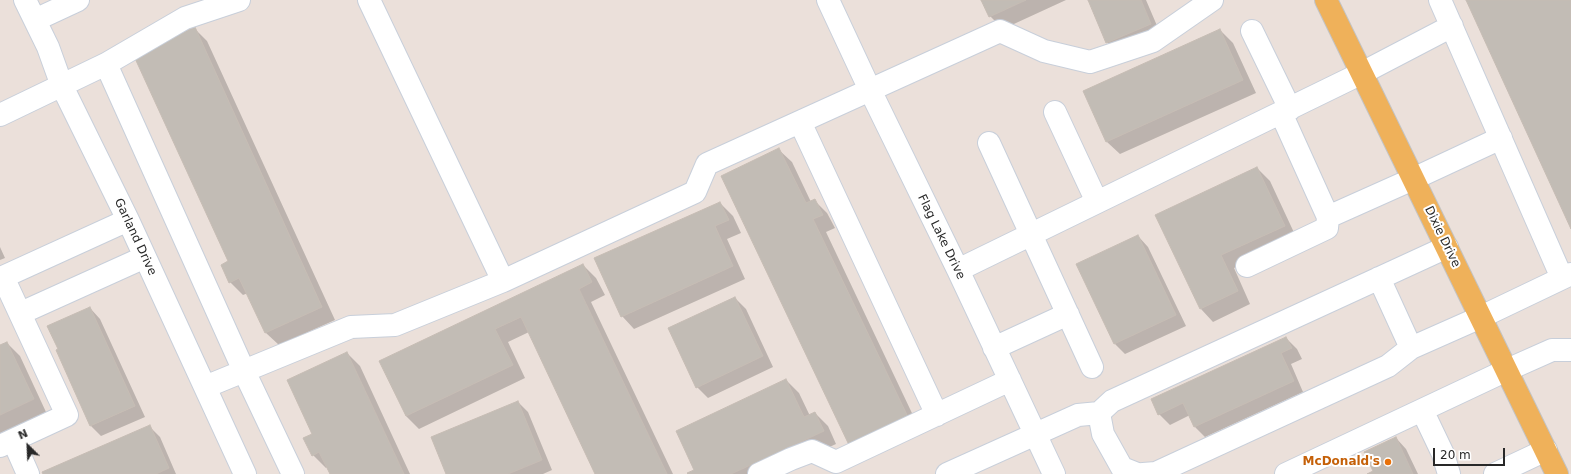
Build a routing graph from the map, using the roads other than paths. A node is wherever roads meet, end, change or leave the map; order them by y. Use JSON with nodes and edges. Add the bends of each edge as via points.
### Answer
{"nodes":[{"id":1,"x":25,"y":0,"type":"edge"},
{"id":2,"x":78,"y":0,"type":"edge"},
{"id":3,"x":239,"y":0,"type":"edge"},
{"id":4,"x":369,"y":0,"type":"edge"},
{"id":5,"x":828,"y":0,"type":"edge"},
{"id":6,"x":1212,"y":0,"type":"edge"},
{"id":7,"x":1326,"y":0,"type":"edge"},
{"id":8,"x":1440,"y":0,"type":"edge"},
{"id":9,"x":35,"y":20,"type":"junction"},
{"id":10,"x":1452,"y":26,"type":"junction"},
{"id":11,"x":1252,"y":31,"type":"dead end"},
{"id":12,"x":106,"y":64,"type":"junction"},
{"id":13,"x":1362,"y":74,"type":"junction"},
{"id":14,"x":62,"y":86,"type":"junction"},
{"id":15,"x":870,"y":90,"type":"junction"},
{"id":16,"x":1285,"y":111,"type":"junction"},
{"id":17,"x":1056,"y":112,"type":"dead end"},
{"id":18,"x":0,"y":115,"type":"edge"},
{"id":19,"x":800,"y":122,"type":"junction"},
{"id":20,"x":1501,"y":138,"type":"junction"},
{"id":21,"x":989,"y":143,"type":"dead end"},
{"id":22,"x":1413,"y":179,"type":"junction"},
{"id":23,"x":1097,"y":202,"type":"junction"},
{"id":24,"x":1328,"y":217,"type":"junction"},
{"id":25,"x":128,"y":220,"type":"junction"},
{"id":26,"x":1031,"y":234,"type":"junction"},
{"id":27,"x":1447,"y":247,"type":"junction"},
{"id":28,"x":145,"y":257,"type":"junction"},
{"id":29,"x":1247,"y":266,"type":"dead end"},
{"id":30,"x":958,"y":270,"type":"junction"},
{"id":31,"x":1567,"y":276,"type":"edge"},
{"id":32,"x":1379,"y":278,"type":"junction"},
{"id":33,"x":503,"y":281,"type":"junction"},
{"id":34,"x":20,"y":313,"type":"junction"},
{"id":35,"x":1068,"y":314,"type":"junction"},
{"id":36,"x":1481,"y":317,"type":"junction"},
{"id":37,"x":994,"y":348,"type":"junction"},
{"id":38,"x":1412,"y":348,"type":"junction"},
{"id":39,"x":1571,"y":350,"type":"edge"},
{"id":40,"x":1092,"y":367,"type":"dead end"},
{"id":41,"x":1507,"y":370,"type":"junction"},
{"id":42,"x":244,"y":371,"type":"junction"},
{"id":43,"x":1010,"y":380,"type":"junction"},
{"id":44,"x":205,"y":387,"type":"junction"},
{"id":45,"x":1422,"y":410,"type":"junction"},
{"id":46,"x":1099,"y":413,"type":"junction"},
{"id":47,"x":937,"y":414,"type":"junction"},
{"id":48,"x":1035,"y":434,"type":"junction"},
{"id":49,"x":6,"y":443,"type":"edge"},
{"id":50,"x":1546,"y":450,"type":"junction"},
{"id":51,"x":28,"y":474,"type":"edge"},
{"id":52,"x":245,"y":474,"type":"edge"},
{"id":53,"x":293,"y":474,"type":"edge"},
{"id":54,"x":759,"y":474,"type":"edge"},
{"id":55,"x":947,"y":474,"type":"edge"},
{"id":56,"x":1054,"y":474,"type":"edge"},
{"id":57,"x":1136,"y":474,"type":"edge"},
{"id":58,"x":1143,"y":474,"type":"edge"},
{"id":59,"x":1286,"y":474,"type":"edge"},
{"id":60,"x":1449,"y":474,"type":"edge"},
{"id":61,"x":1495,"y":474,"type":"edge"},
{"id":62,"x":1558,"y":474,"type":"edge"}],
"edges":[{"from":1,"to":9,"type":"street","name":"Garland Drive"},
{"from":2,"to":9,"type":"street"},
{"from":3,"to":12,"type":"street","via":[[185,18]]},
{"from":4,"to":33,"type":"street"},
{"from":5,"to":15,"type":"street","name":"Flag Lake Drive"},
{"from":6,"to":15,"type":"street","via":[[1153,41],[1090,62],[1044,51],[1000,31]]},
{"from":7,"to":13,"type":"main road","name":"Dixie Drive"},
{"from":8,"to":10,"type":"street"},
{"from":9,"to":14,"type":"street","name":"Garland Drive"},
{"from":10,"to":13,"type":"street"},
{"from":10,"to":20,"type":"street"},
{"from":11,"to":16,"type":"street"},
{"from":12,"to":14,"type":"street"},
{"from":12,"to":42,"type":"street"},
{"from":13,"to":16,"type":"street"},
{"from":13,"to":22,"type":"main road","name":"Dixie Drive"},
{"from":14,"to":18,"type":"street"},
{"from":14,"to":25,"type":"street","name":"Garland Drive"},
{"from":15,"to":19,"type":"street"},
{"from":15,"to":30,"type":"street","name":"Flag Lake Drive"},
{"from":16,"to":23,"type":"street"},
{"from":16,"to":24,"type":"street"},
{"from":17,"to":23,"type":"street"},
{"from":19,"to":33,"type":"street","via":[[707,164],[695,192]]},
{"from":19,"to":47,"type":"street"},
{"from":20,"to":22,"type":"street"},
{"from":20,"to":31,"type":"street"},
{"from":21,"to":26,"type":"street"},
{"from":22,"to":24,"type":"street"},
{"from":22,"to":27,"type":"main road","name":"Dixie Drive"},
{"from":23,"to":26,"type":"street"},
{"from":24,"to":29,"type":"street","via":[[1327,228]]},
{"from":25,"to":28,"type":"street","name":"Garland Drive"},
{"from":25,"to":34,"type":"street","via":[[3,277]]},
{"from":26,"to":30,"type":"street"},
{"from":26,"to":35,"type":"street"},
{"from":27,"to":32,"type":"street"},
{"from":27,"to":36,"type":"main road","name":"Dixie Drive"},
{"from":28,"to":34,"type":"street"},
{"from":28,"to":44,"type":"street","name":"Garland Drive"},
{"from":30,"to":37,"type":"street","name":"Flag Lake Drive"},
{"from":31,"to":36,"type":"street"},
{"from":32,"to":38,"type":"street"},
{"from":32,"to":46,"type":"street","via":[[1112,401]]},
{"from":33,"to":42,"type":"street","via":[[395,325],[351,327]]},
{"from":34,"to":49,"type":"street","via":[[67,415]]},
{"from":35,"to":37,"type":"street"},
{"from":35,"to":40,"type":"street"},
{"from":36,"to":38,"type":"street"},
{"from":36,"to":41,"type":"main road","name":"Dixie Drive"},
{"from":37,"to":43,"type":"street","name":"Flag Lake Drive"},
{"from":38,"to":58,"type":"street","via":[[1388,366],[1156,473]]},
{"from":39,"to":41,"type":"street","via":[[1552,350]]},
{"from":41,"to":45,"type":"street"},
{"from":41,"to":50,"type":"main road","name":"Dixie Drive"},
{"from":42,"to":44,"type":"street"},
{"from":42,"to":53,"type":"street"},
{"from":43,"to":47,"type":"street"},
{"from":43,"to":48,"type":"street","name":"Flag Lake Drive"},
{"from":44,"to":52,"type":"street","name":"Garland Drive"},
{"from":45,"to":59,"type":"street"},
{"from":45,"to":60,"type":"street","via":[[1443,454]]},
{"from":46,"to":48,"type":"street","via":[[1078,415]]},
{"from":46,"to":57,"type":"street","via":[[1104,434],[1122,468]]},
{"from":47,"to":54,"type":"street","via":[[836,462],[812,451]]},
{"from":48,"to":55,"type":"street"},
{"from":48,"to":56,"type":"street","name":"Flag Lake Drive"},
{"from":49,"to":51,"type":"street"},
{"from":50,"to":61,"type":"street"},
{"from":50,"to":62,"type":"main road","name":"Dixie Drive"}]}
